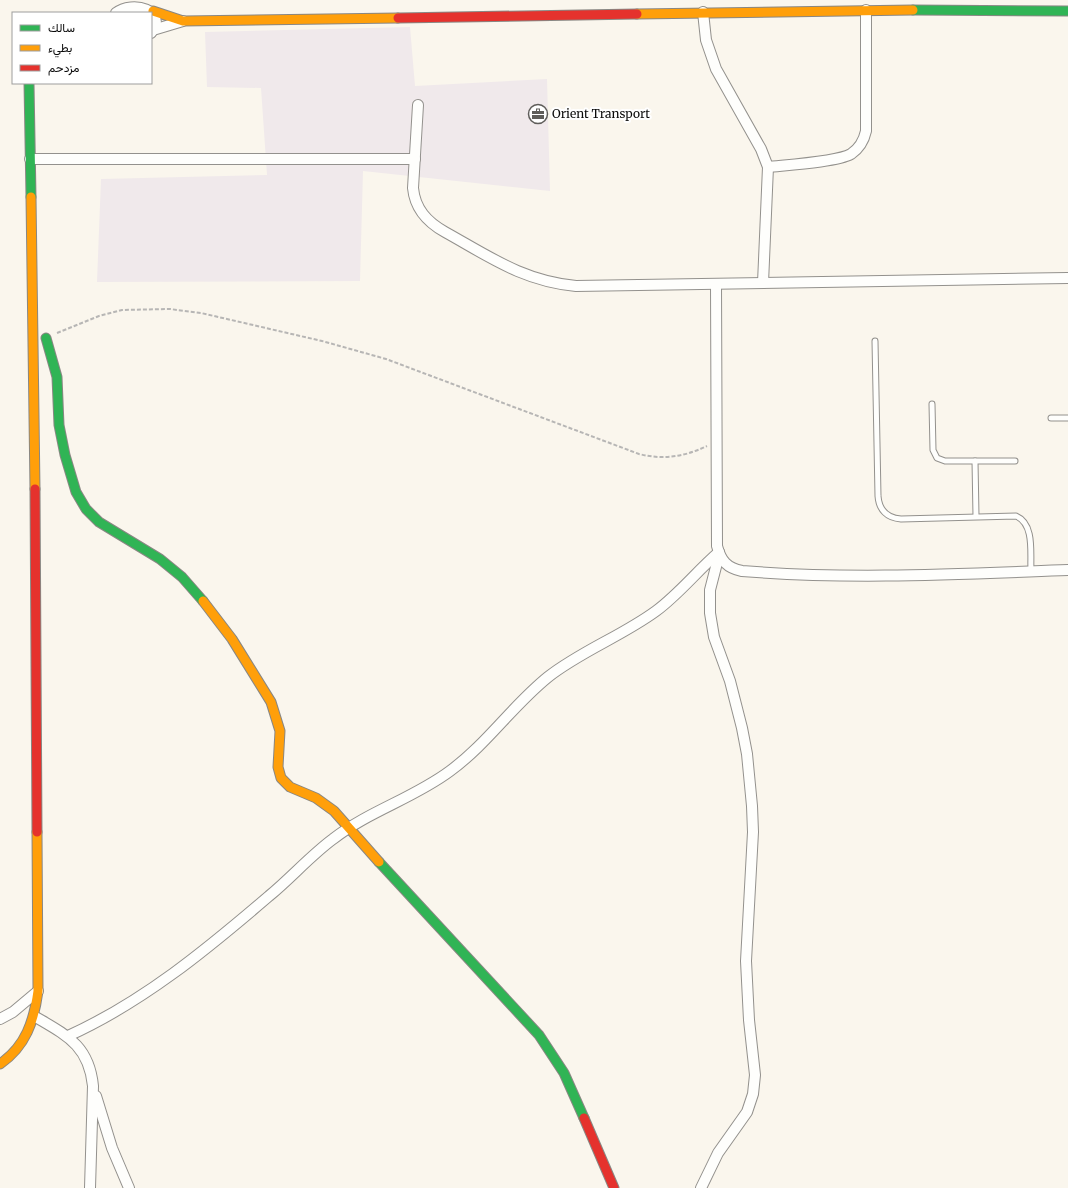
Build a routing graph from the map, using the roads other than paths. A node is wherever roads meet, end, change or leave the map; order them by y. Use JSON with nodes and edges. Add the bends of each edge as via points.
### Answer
{"nodes":[{"id":1,"x":123,"y":2,"type":"edge"},
{"id":2,"x":150,"y":5,"type":"edge"},
{"id":3,"x":866,"y":10,"type":"junction"},
{"id":4,"x":1068,"y":11,"type":"edge"},
{"id":5,"x":117,"y":12,"type":"edge"},
{"id":6,"x":704,"y":12,"type":"junction"},
{"id":7,"x":182,"y":21,"type":"junction"},
{"id":8,"x":152,"y":33,"type":"edge"},
{"id":9,"x":29,"y":84,"type":"edge"},
{"id":10,"x":418,"y":105,"type":"dead end"},
{"id":11,"x":30,"y":159,"type":"junction"},
{"id":12,"x":415,"y":159,"type":"junction"},
{"id":13,"x":768,"y":167,"type":"junction"},
{"id":14,"x":1068,"y":278,"type":"edge"},
{"id":15,"x":763,"y":283,"type":"junction"},
{"id":16,"x":716,"y":284,"type":"junction"},
{"id":17,"x":46,"y":338,"type":"road end"},
{"id":18,"x":875,"y":341,"type":"dead end"},
{"id":19,"x":932,"y":404,"type":"dead end"},
{"id":20,"x":1051,"y":418,"type":"dead end"},
{"id":21,"x":1068,"y":418,"type":"edge"},
{"id":22,"x":975,"y":461,"type":"junction"},
{"id":23,"x":1015,"y":462,"type":"dead end"},
{"id":24,"x":976,"y":516,"type":"junction"},
{"id":25,"x":719,"y":554,"type":"junction"},
{"id":26,"x":1068,"y":570,"type":"edge"},
{"id":27,"x":1031,"y":571,"type":"junction"},
{"id":28,"x":348,"y":828,"type":"junction"},
{"id":29,"x":38,"y":991,"type":"junction"},
{"id":30,"x":34,"y":1016,"type":"junction"},
{"id":31,"x":0,"y":1019,"type":"edge"},
{"id":32,"x":68,"y":1036,"type":"junction"},
{"id":33,"x":0,"y":1064,"type":"edge"},
{"id":34,"x":93,"y":1086,"type":"junction"},
{"id":35,"x":90,"y":1188,"type":"edge"},
{"id":36,"x":129,"y":1188,"type":"edge"},
{"id":37,"x":614,"y":1188,"type":"edge"},
{"id":38,"x":701,"y":1188,"type":"edge"}],
"edges":[{"from":1,"to":2,"type":"street","via":[[139,1]]},
{"from":1,"to":5,"type":"street"},
{"from":2,"to":7,"type":"street"},
{"from":2,"to":8,"type":"street","via":[[156,20]]},
{"from":3,"to":4,"type":"street"},
{"from":3,"to":6,"type":"street"},
{"from":3,"to":13,"type":"street","via":[[866,131],[863,141],[845,156]]},
{"from":6,"to":7,"type":"street"},
{"from":6,"to":13,"type":"street","via":[[706,40],[716,69],[761,149]]},
{"from":7,"to":8,"type":"street"},
{"from":9,"to":11,"type":"street"},
{"from":10,"to":12,"type":"street"},
{"from":11,"to":12,"type":"street"},
{"from":11,"to":29,"type":"street","via":[[34,351]]},
{"from":12,"to":16,"type":"street","via":[[414,199],[429,220],[445,232],[527,276],[576,286]]},
{"from":13,"to":15,"type":"street"},
{"from":14,"to":15,"type":"street"},
{"from":15,"to":16,"type":"street"},
{"from":16,"to":25,"type":"street"},
{"from":17,"to":28,"type":"street","via":[[57,378],[62,441],[72,482],[80,501],[99,522],[149,551],[172,568],[204,602],[232,639],[271,702],[280,731],[278,767],[281,778],[290,787],[325,804]]},
{"from":18,"to":24,"type":"lane","via":[[880,506],[886,514],[896,519]]},
{"from":19,"to":22,"type":"lane","via":[[934,454],[945,461]]},
{"from":20,"to":21,"type":"lane"},
{"from":22,"to":23,"type":"lane"},
{"from":22,"to":24,"type":"lane"},
{"from":24,"to":27,"type":"lane","via":[[1011,515],[1024,521],[1028,530]]},
{"from":25,"to":27,"type":"street","via":[[733,569],[802,576],[862,577]]},
{"from":25,"to":28,"type":"street","via":[[656,611],[581,654],[548,677],[451,771],[427,787]]},
{"from":25,"to":38,"type":"street","via":[[710,590],[710,613],[714,637],[730,681],[742,728],[752,806],[753,832],[746,961],[755,1080],[747,1112],[718,1154]]},
{"from":26,"to":27,"type":"street"},
{"from":28,"to":32,"type":"street","via":[[270,896],[172,975],[122,1009]]},
{"from":28,"to":37,"type":"street","via":[[552,1053],[571,1086]]},
{"from":29,"to":30,"type":"street"},
{"from":29,"to":31,"type":"street","via":[[13,1012]]},
{"from":30,"to":32,"type":"street"},
{"from":30,"to":33,"type":"street","via":[[24,1042],[11,1057]]},
{"from":32,"to":34,"type":"street","via":[[86,1056]]},
{"from":34,"to":35,"type":"street"},
{"from":34,"to":36,"type":"street","via":[[112,1148]]}]}
